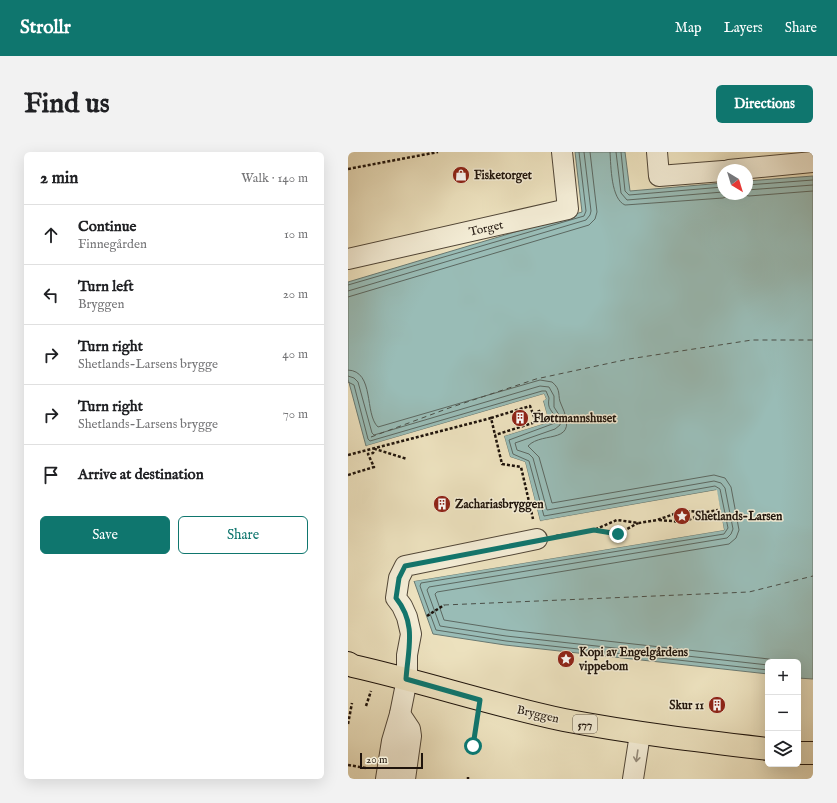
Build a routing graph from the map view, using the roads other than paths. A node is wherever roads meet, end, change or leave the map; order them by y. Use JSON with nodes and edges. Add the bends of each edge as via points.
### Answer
{"nodes":[{"id":1,"x":562,"y":152,"type":"edge"},
{"id":2,"x":657,"y":152,"type":"edge"},
{"id":3,"x":813,"y":162,"type":"edge"},
{"id":4,"x":753,"y":168,"type":"edge"},
{"id":5,"x":717,"y":171,"type":"edge"},
{"id":6,"x":348,"y":259,"type":"edge"},
{"id":7,"x":538,"y":539,"type":"road end"},
{"id":8,"x":349,"y":665,"type":"edge"},
{"id":9,"x":406,"y":679,"type":"junction"},
{"id":10,"x":400,"y":714,"type":"junction"},
{"id":11,"x":640,"y":734,"type":"junction"},
{"id":12,"x":765,"y":749,"type":"edge"},
{"id":13,"x":801,"y":753,"type":"edge"},
{"id":14,"x":813,"y":754,"type":"edge"},
{"id":15,"x":379,"y":774,"type":"edge"},
{"id":16,"x":405,"y":779,"type":"edge"},
{"id":17,"x":633,"y":779,"type":"edge"}],
"edges":[{"from":1,"to":6,"type":"street","name":"Torget","via":[[568,209]]},
{"from":2,"to":5,"type":"street","via":[[660,176]]},
{"from":3,"to":4,"type":"street"},
{"from":7,"to":9,"type":"street","via":[[405,566],[399,578],[396,598],[407,617],[411,634]]},
{"from":8,"to":9,"type":"main road","number":"577"},
{"from":9,"to":10,"type":"street"},
{"from":9,"to":11,"type":"main road","name":"Bryggen","number":"577","via":[[563,720]]},
{"from":10,"to":15,"type":"street"},
{"from":10,"to":16,"type":"street","via":[[410,729],[411,736]]},
{"from":11,"to":12,"type":"main road","name":"Bryggen","number":"577"},
{"from":11,"to":17,"type":"street","one_way":true},
{"from":13,"to":14,"type":"main road"}]}
